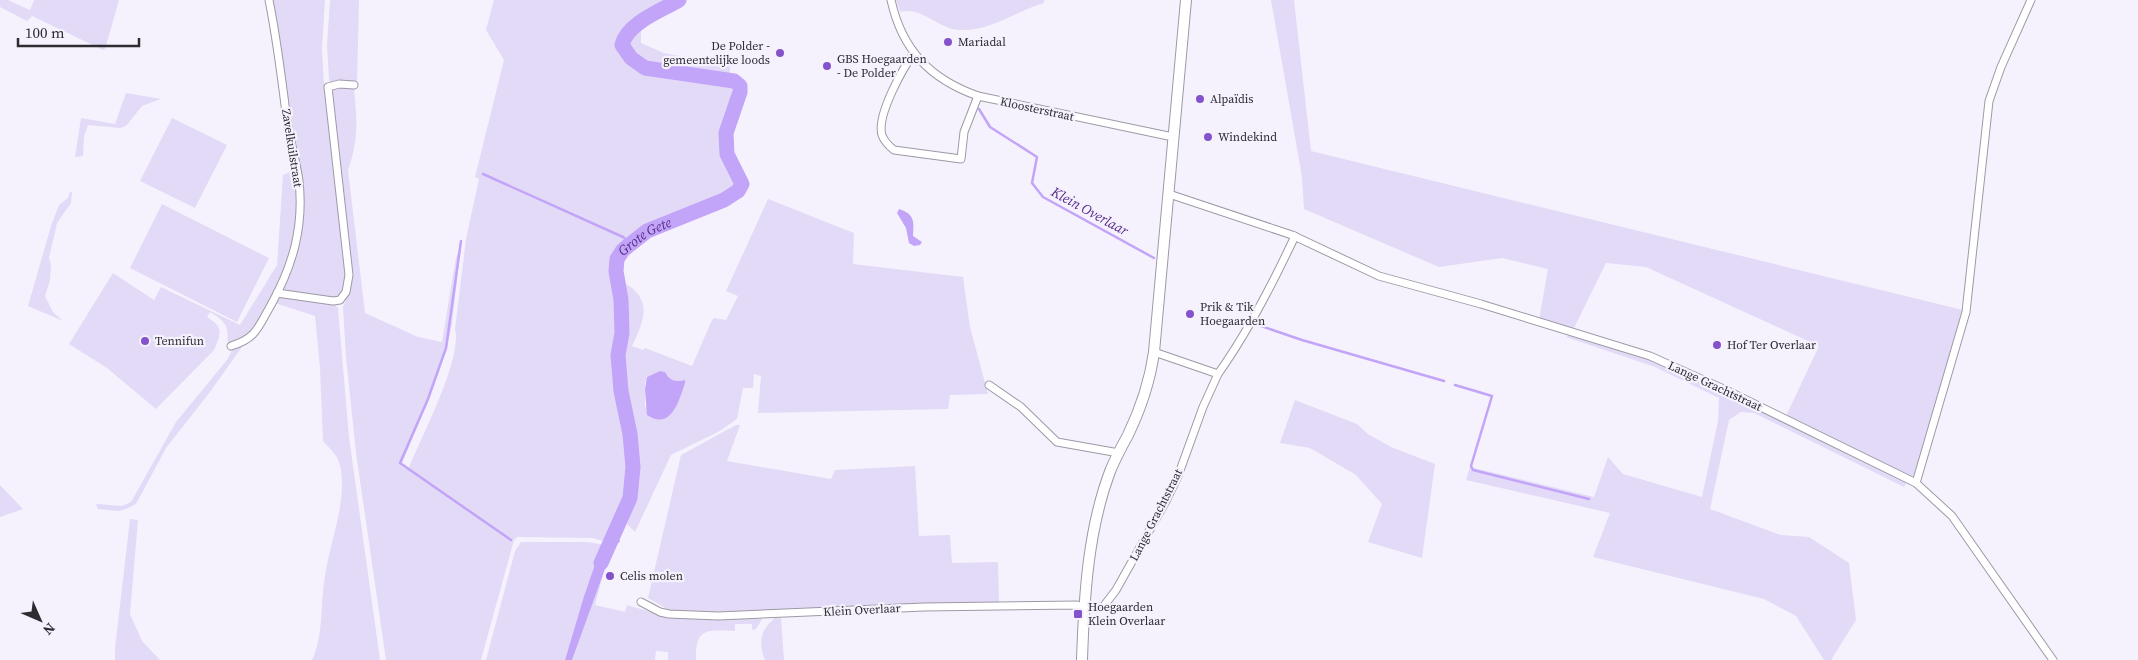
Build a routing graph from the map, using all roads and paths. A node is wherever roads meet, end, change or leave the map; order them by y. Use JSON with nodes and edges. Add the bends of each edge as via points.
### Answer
{"nodes":[{"id":1,"x":270,"y":0,"type":"edge"},
{"id":2,"x":890,"y":0,"type":"edge"},
{"id":3,"x":1186,"y":0,"type":"edge"},
{"id":4,"x":2031,"y":0,"type":"edge"},
{"id":5,"x":914,"y":53,"type":"junction"},
{"id":6,"x":354,"y":85,"type":"dead end"},
{"id":7,"x":978,"y":96,"type":"junction"},
{"id":8,"x":1173,"y":137,"type":"junction"},
{"id":9,"x":1169,"y":194,"type":"junction"},
{"id":10,"x":1295,"y":236,"type":"junction"},
{"id":11,"x":277,"y":293,"type":"junction"},
{"id":12,"x":231,"y":346,"type":"dead end"},
{"id":13,"x":1154,"y":352,"type":"junction"},
{"id":14,"x":1218,"y":374,"type":"junction"},
{"id":15,"x":989,"y":385,"type":"dead end"},
{"id":16,"x":1119,"y":453,"type":"junction"},
{"id":17,"x":1916,"y":483,"type":"junction"},
{"id":18,"x":641,"y":602,"type":"dead end"},
{"id":19,"x":1085,"y":609,"type":"junction"},
{"id":20,"x":1082,"y":660,"type":"edge"},
{"id":21,"x":2053,"y":660,"type":"edge"}],
"edges":[{"from":1,"to":11,"type":"street","name":"Zavelkuilstraat","via":[[300,191],[296,249]]},
{"from":2,"to":5,"type":"street","name":"Kloosterstraat","via":[[898,26]]},
{"from":3,"to":8,"type":"main road"},
{"from":4,"to":17,"type":"street","via":[[2000,67],[1989,102],[1966,312]]},
{"from":5,"to":7,"type":"street","name":"Kloosterstraat","via":[[939,78]]},
{"from":5,"to":7,"type":"street","via":[[883,115],[882,135],[894,150],[961,159],[964,132]]},
{"from":6,"to":11,"type":"street","via":[[328,87],[349,275],[346,292],[340,300],[333,301]]},
{"from":7,"to":8,"type":"street","name":"Kloosterstraat"},
{"from":8,"to":9,"type":"main road"},
{"from":9,"to":10,"type":"street","name":"Lange Grachtstraat"},
{"from":9,"to":13,"type":"main road"},
{"from":10,"to":14,"type":"street","name":"Lange Grachtstraat","via":[[1270,286]]},
{"from":10,"to":17,"type":"street","name":"Lange Grachtstraat","via":[[1379,276],[1650,356]]},
{"from":11,"to":12,"type":"street","name":"Zavelkuilstraat","via":[[250,338]]},
{"from":13,"to":14,"type":"street"},
{"from":13,"to":16,"type":"main road","via":[[1140,409]]},
{"from":14,"to":19,"type":"street","name":"Lange Grachtstraat","via":[[1178,476],[1152,526],[1108,603]]},
{"from":15,"to":16,"type":"street","via":[[1021,407],[1057,442]]},
{"from":16,"to":19,"type":"main road","via":[[1102,497],[1091,552]]},
{"from":17,"to":21,"type":"street","name":"Lange Grachtstraat","via":[[1952,516]]},
{"from":18,"to":19,"type":"street","name":"Klein Overlaar","via":[[668,614],[718,616],[924,607],[1078,605]]},
{"from":19,"to":20,"type":"main road"}]}
